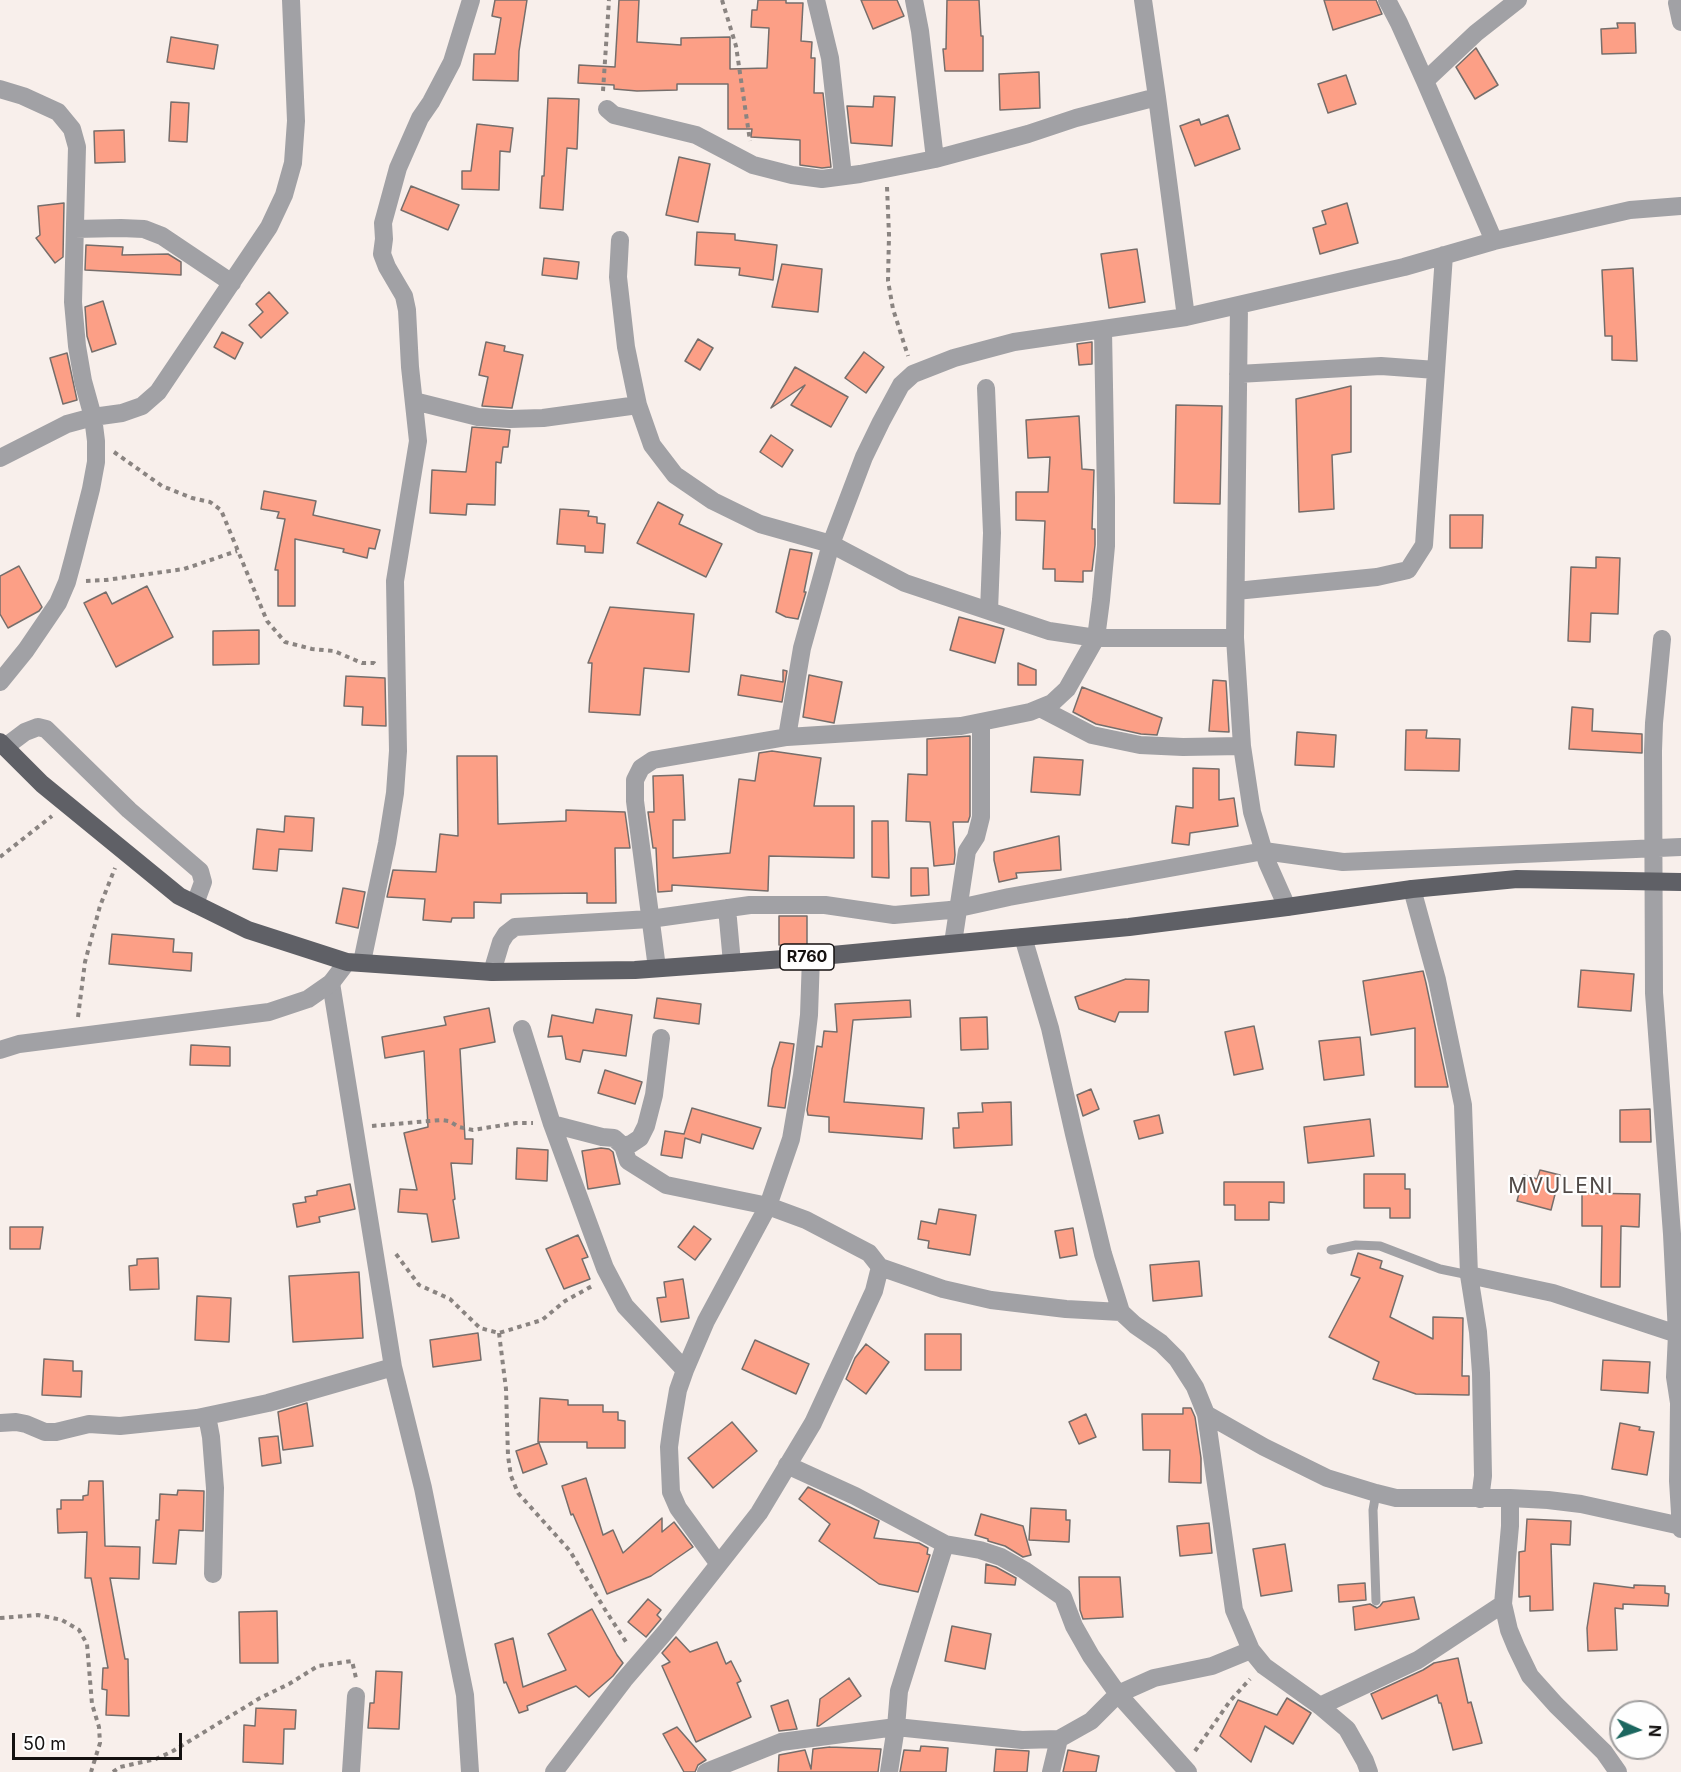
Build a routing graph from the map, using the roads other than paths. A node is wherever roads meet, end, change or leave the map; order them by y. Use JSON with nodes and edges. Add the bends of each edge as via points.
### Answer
{"nodes":[{"id":1,"x":291,"y":0,"type":"edge"},
{"id":2,"x":471,"y":0,"type":"edge"},
{"id":3,"x":816,"y":0,"type":"edge"},
{"id":4,"x":914,"y":0,"type":"edge"},
{"id":5,"x":1143,"y":0,"type":"edge"},
{"id":6,"x":1387,"y":0,"type":"edge"},
{"id":7,"x":1518,"y":0,"type":"edge"},
{"id":8,"x":1677,"y":3,"type":"dead end"},
{"id":9,"x":1681,"y":22,"type":"edge"},
{"id":10,"x":1425,"y":81,"type":"junction"},
{"id":11,"x":0,"y":88,"type":"edge"},
{"id":12,"x":1157,"y":97,"type":"junction"},
{"id":13,"x":607,"y":109,"type":"road end"},
{"id":14,"x":935,"y":159,"type":"junction"},
{"id":15,"x":843,"y":176,"type":"junction"},
{"id":16,"x":1681,"y":206,"type":"edge"},
{"id":17,"x":75,"y":229,"type":"junction"},
{"id":18,"x":620,"y":240,"type":"dead end"},
{"id":19,"x":1494,"y":241,"type":"junction"},
{"id":20,"x":1444,"y":255,"type":"junction"},
{"id":21,"x":232,"y":283,"type":"junction"},
{"id":22,"x":1239,"y":306,"type":"junction"},
{"id":23,"x":1186,"y":318,"type":"junction"},
{"id":24,"x":1103,"y":330,"type":"junction"},
{"id":25,"x":1436,"y":370,"type":"junction"},
{"id":26,"x":1238,"y":374,"type":"junction"},
{"id":27,"x":986,"y":388,"type":"dead end"},
{"id":28,"x":414,"y":401,"type":"junction"},
{"id":29,"x":638,"y":405,"type":"junction"},
{"id":30,"x":93,"y":417,"type":"junction"},
{"id":31,"x":0,"y":458,"type":"edge"},
{"id":32,"x":831,"y":544,"type":"junction"},
{"id":33,"x":1236,"y":591,"type":"junction"},
{"id":34,"x":989,"y":611,"type":"junction"},
{"id":35,"x":1096,"y":638,"type":"junction"},
{"id":36,"x":1236,"y":638,"type":"junction"},
{"id":37,"x":1662,"y":639,"type":"dead end"},
{"id":38,"x":0,"y":682,"type":"edge"},
{"id":39,"x":1040,"y":708,"type":"junction"},
{"id":40,"x":981,"y":722,"type":"junction"},
{"id":41,"x":786,"y":737,"type":"junction"},
{"id":42,"x":2,"y":745,"type":"edge"},
{"id":43,"x":1242,"y":746,"type":"junction"},
{"id":44,"x":1653,"y":848,"type":"junction"},
{"id":45,"x":1681,"y":848,"type":"edge"},
{"id":46,"x":1264,"y":851,"type":"junction"},
{"id":47,"x":1524,"y":854,"type":"junction"},
{"id":48,"x":1524,"y":879,"type":"junction"},
{"id":49,"x":1653,"y":880,"type":"junction"},
{"id":50,"x":1681,"y":882,"type":"edge"},
{"id":51,"x":1412,"y":888,"type":"junction"},
{"id":52,"x":195,"y":904,"type":"junction"},
{"id":53,"x":1287,"y":907,"type":"junction"},
{"id":54,"x":727,"y":908,"type":"junction"},
{"id":55,"x":958,"y":908,"type":"junction"},
{"id":56,"x":650,"y":919,"type":"junction"},
{"id":57,"x":1023,"y":937,"type":"junction"},
{"id":58,"x":953,"y":944,"type":"junction"},
{"id":59,"x":811,"y":957,"type":"junction"},
{"id":60,"x":355,"y":962,"type":"junction"},
{"id":61,"x":732,"y":963,"type":"junction"},
{"id":62,"x":657,"y":968,"type":"junction"},
{"id":63,"x":492,"y":972,"type":"junction"},
{"id":64,"x":331,"y":983,"type":"junction"},
{"id":65,"x":522,"y":1029,"type":"dead end"},
{"id":66,"x":661,"y":1038,"type":"dead end"},
{"id":67,"x":0,"y":1050,"type":"edge"},
{"id":68,"x":552,"y":1124,"type":"junction"},
{"id":69,"x":623,"y":1146,"type":"junction"},
{"id":70,"x":768,"y":1206,"type":"junction"},
{"id":71,"x":1331,"y":1250,"type":"dead end"},
{"id":72,"x":880,"y":1267,"type":"junction"},
{"id":73,"x":1469,"y":1275,"type":"junction"},
{"id":74,"x":1121,"y":1312,"type":"junction"},
{"id":75,"x":1677,"y":1334,"type":"junction"},
{"id":76,"x":393,"y":1366,"type":"junction"},
{"id":77,"x":685,"y":1370,"type":"junction"},
{"id":78,"x":1206,"y":1414,"type":"junction"},
{"id":79,"x":207,"y":1416,"type":"junction"},
{"id":80,"x":0,"y":1423,"type":"edge"},
{"id":81,"x":787,"y":1466,"type":"junction"},
{"id":82,"x":1376,"y":1493,"type":"junction"},
{"id":83,"x":1510,"y":1498,"type":"junction"},
{"id":84,"x":1480,"y":1499,"type":"junction"},
{"id":85,"x":1681,"y":1527,"type":"edge"},
{"id":86,"x":945,"y":1544,"type":"junction"},
{"id":87,"x":718,"y":1563,"type":"junction"},
{"id":88,"x":213,"y":1574,"type":"dead end"},
{"id":89,"x":1376,"y":1601,"type":"dead end"},
{"id":90,"x":1503,"y":1604,"type":"junction"},
{"id":91,"x":1251,"y":1650,"type":"junction"},
{"id":92,"x":1118,"y":1694,"type":"junction"},
{"id":93,"x":356,"y":1696,"type":"dead end"},
{"id":94,"x":1320,"y":1706,"type":"junction"},
{"id":95,"x":896,"y":1726,"type":"junction"},
{"id":96,"x":1059,"y":1739,"type":"junction"},
{"id":97,"x":1186,"y":1769,"type":"edge"},
{"id":98,"x":560,"y":1770,"type":"edge"},
{"id":99,"x":351,"y":1772,"type":"edge"},
{"id":100,"x":470,"y":1772,"type":"edge"},
{"id":101,"x":706,"y":1772,"type":"edge"},
{"id":102,"x":889,"y":1772,"type":"edge"},
{"id":103,"x":1051,"y":1772,"type":"edge"},
{"id":104,"x":1369,"y":1772,"type":"edge"},
{"id":105,"x":1618,"y":1772,"type":"edge"}],
"edges":[{"from":1,"to":21,"type":"street","via":[[296,121],[293,163],[269,227]]},
{"from":2,"to":28,"type":"street","via":[[452,62],[420,118],[398,168],[383,223],[382,254],[407,310]]},
{"from":3,"to":15,"type":"street","via":[[830,58]]},
{"from":4,"to":14,"type":"street"},
{"from":5,"to":12,"type":"street"},
{"from":6,"to":10,"type":"street"},
{"from":7,"to":10,"type":"street"},
{"from":8,"to":9,"type":"street"},
{"from":10,"to":19,"type":"street"},
{"from":11,"to":17,"type":"street","via":[[58,112],[72,129],[77,147]]},
{"from":12,"to":14,"type":"street"},
{"from":12,"to":23,"type":"street"},
{"from":13,"to":15,"type":"street","via":[[614,115],[696,135],[753,165],[822,179]]},
{"from":14,"to":15,"type":"street"},
{"from":16,"to":19,"type":"street","via":[[1630,210]]},
{"from":17,"to":21,"type":"street","via":[[144,229],[162,236]]},
{"from":17,"to":30,"type":"street","via":[[73,302],[77,346]]},
{"from":18,"to":29,"type":"street","via":[[618,277],[624,335]]},
{"from":19,"to":20,"type":"street"},
{"from":20,"to":22,"type":"street"},
{"from":20,"to":25,"type":"street"},
{"from":21,"to":30,"type":"street","via":[[158,392],[132,410]]},
{"from":22,"to":23,"type":"street"},
{"from":22,"to":26,"type":"street"},
{"from":23,"to":24,"type":"street"},
{"from":24,"to":32,"type":"street","via":[[1014,342],[913,374],[901,385],[872,439]]},
{"from":24,"to":35,"type":"street","via":[[1106,546]]},
{"from":25,"to":26,"type":"street","via":[[1381,366]]},
{"from":25,"to":33,"type":"street","via":[[1424,545],[1408,570],[1377,577]]},
{"from":26,"to":33,"type":"street"},
{"from":27,"to":34,"type":"street","via":[[993,533]]},
{"from":28,"to":29,"type":"street","via":[[477,417],[510,419]]},
{"from":28,"to":60,"type":"street","via":[[418,441],[395,581],[395,793],[387,843]]},
{"from":29,"to":32,"type":"street","via":[[651,445],[675,475],[713,501],[760,524]]},
{"from":30,"to":31,"type":"street","via":[[67,424]]},
{"from":30,"to":38,"type":"street","via":[[96,462],[67,582],[58,603]]},
{"from":32,"to":34,"type":"street","via":[[905,583]]},
{"from":32,"to":41,"type":"street","via":[[802,648]]},
{"from":33,"to":36,"type":"street"},
{"from":34,"to":35,"type":"street","via":[[1049,631]]},
{"from":35,"to":36,"type":"street"},
{"from":35,"to":39,"type":"street","via":[[1067,689]]},
{"from":36,"to":43,"type":"street"},
{"from":37,"to":44,"type":"street","via":[[1654,723]]},
{"from":39,"to":40,"type":"street"},
{"from":39,"to":43,"type":"street","via":[[1092,735],[1140,745]]},
{"from":40,"to":41,"type":"street"},
{"from":40,"to":55,"type":"street","via":[[981,817],[967,851]]},
{"from":41,"to":56,"type":"street","via":[[653,760],[641,768],[635,780],[635,801]]},
{"from":42,"to":52,"type":"main road","number":"R760","via":[[66,804],[179,896]]},
{"from":42,"to":52,"type":"street","via":[[38,727],[46,729],[129,810],[200,871],[203,882]]},
{"from":43,"to":46,"type":"street","via":[[1252,812]]},
{"from":44,"to":45,"type":"street"},
{"from":44,"to":47,"type":"street"},
{"from":44,"to":49,"type":"street"},
{"from":46,"to":47,"type":"street","via":[[1342,862]]},
{"from":46,"to":53,"type":"street"},
{"from":46,"to":55,"type":"street"},
{"from":47,"to":48,"type":"street"},
{"from":48,"to":49,"type":"main road","number":"R760"},
{"from":48,"to":51,"type":"main road","number":"R760"},
{"from":49,"to":50,"type":"main road","number":"R760"},
{"from":49,"to":75,"type":"street","via":[[1654,993]]},
{"from":51,"to":53,"type":"main road","number":"R760"},
{"from":51,"to":73,"type":"street","via":[[1437,980],[1462,1105]]},
{"from":52,"to":60,"type":"main road","number":"R760","via":[[248,930]]},
{"from":53,"to":57,"type":"main road","number":"R760"},
{"from":54,"to":55,"type":"street","via":[[825,905],[894,915]]},
{"from":54,"to":56,"type":"street"},
{"from":54,"to":61,"type":"street"},
{"from":55,"to":58,"type":"street"},
{"from":56,"to":62,"type":"street"},
{"from":56,"to":63,"type":"street","via":[[514,927],[501,942]]},
{"from":57,"to":58,"type":"main road","number":"R760"},
{"from":57,"to":74,"type":"street","via":[[1050,1028],[1103,1254]]},
{"from":58,"to":59,"type":"main road","number":"R760"},
{"from":59,"to":61,"type":"main road","number":"R760"},
{"from":59,"to":70,"type":"street","via":[[802,1075],[790,1139]]},
{"from":60,"to":63,"type":"main road","number":"R760"},
{"from":60,"to":64,"type":"street"},
{"from":61,"to":62,"type":"main road","number":"R760"},
{"from":62,"to":63,"type":"main road","number":"R760"},
{"from":64,"to":67,"type":"street","via":[[308,999],[269,1012],[19,1044]]},
{"from":64,"to":76,"type":"street"},
{"from":65,"to":68,"type":"street"},
{"from":66,"to":69,"type":"street","via":[[646,1126],[640,1138]]},
{"from":68,"to":69,"type":"street","via":[[614,1138]]},
{"from":68,"to":77,"type":"street","via":[[605,1268],[625,1306]]},
{"from":69,"to":70,"type":"street","via":[[628,1161],[666,1185]]},
{"from":70,"to":72,"type":"street","via":[[806,1220],[869,1253]]},
{"from":70,"to":77,"type":"street","via":[[706,1321]]},
{"from":71,"to":73,"type":"lane","via":[[1380,1246],[1440,1269]]},
{"from":72,"to":74,"type":"street","via":[[943,1289],[991,1300]]},
{"from":72,"to":81,"type":"street","via":[[874,1291],[813,1423]]},
{"from":73,"to":75,"type":"street","via":[[1553,1293]]},
{"from":73,"to":84,"type":"street","via":[[1481,1373]]},
{"from":74,"to":78,"type":"street","via":[[1177,1359]]},
{"from":75,"to":85,"type":"street"},
{"from":76,"to":79,"type":"street","via":[[301,1394]]},
{"from":76,"to":100,"type":"street","via":[[423,1488],[465,1695]]},
{"from":77,"to":87,"type":"street","via":[[669,1447],[671,1492]]},
{"from":78,"to":82,"type":"street","via":[[1327,1478]]},
{"from":78,"to":91,"type":"street","via":[[1234,1610]]},
{"from":79,"to":80,"type":"street","via":[[120,1426],[89,1424],[56,1432],[26,1424]]},
{"from":79,"to":88,"type":"street","via":[[215,1488]]},
{"from":81,"to":86,"type":"street","via":[[855,1496]]},
{"from":81,"to":87,"type":"street","via":[[759,1513]]},
{"from":82,"to":84,"type":"street","via":[[1396,1498]]},
{"from":82,"to":89,"type":"lane"},
{"from":83,"to":84,"type":"street"},
{"from":83,"to":85,"type":"street","via":[[1581,1504]]},
{"from":83,"to":90,"type":"street"},
{"from":86,"to":92,"type":"street","via":[[1001,1557],[1063,1598],[1091,1656]]},
{"from":86,"to":95,"type":"street","via":[[899,1691]]},
{"from":87,"to":98,"type":"street","via":[[624,1680]]},
{"from":90,"to":94,"type":"street","via":[[1418,1660]]},
{"from":90,"to":105,"type":"street","via":[[1509,1630],[1530,1676],[1604,1752]]},
{"from":91,"to":92,"type":"street","via":[[1212,1666],[1154,1678]]},
{"from":91,"to":94,"type":"street","via":[[1264,1666]]},
{"from":92,"to":96,"type":"street","via":[[1091,1721]]},
{"from":92,"to":97,"type":"street"},
{"from":93,"to":99,"type":"street"},
{"from":94,"to":104,"type":"street","via":[[1347,1729]]},
{"from":95,"to":96,"type":"street","via":[[1022,1740]]},
{"from":95,"to":101,"type":"street","via":[[781,1742]]},
{"from":95,"to":102,"type":"street"},
{"from":96,"to":103,"type":"street"}]}
